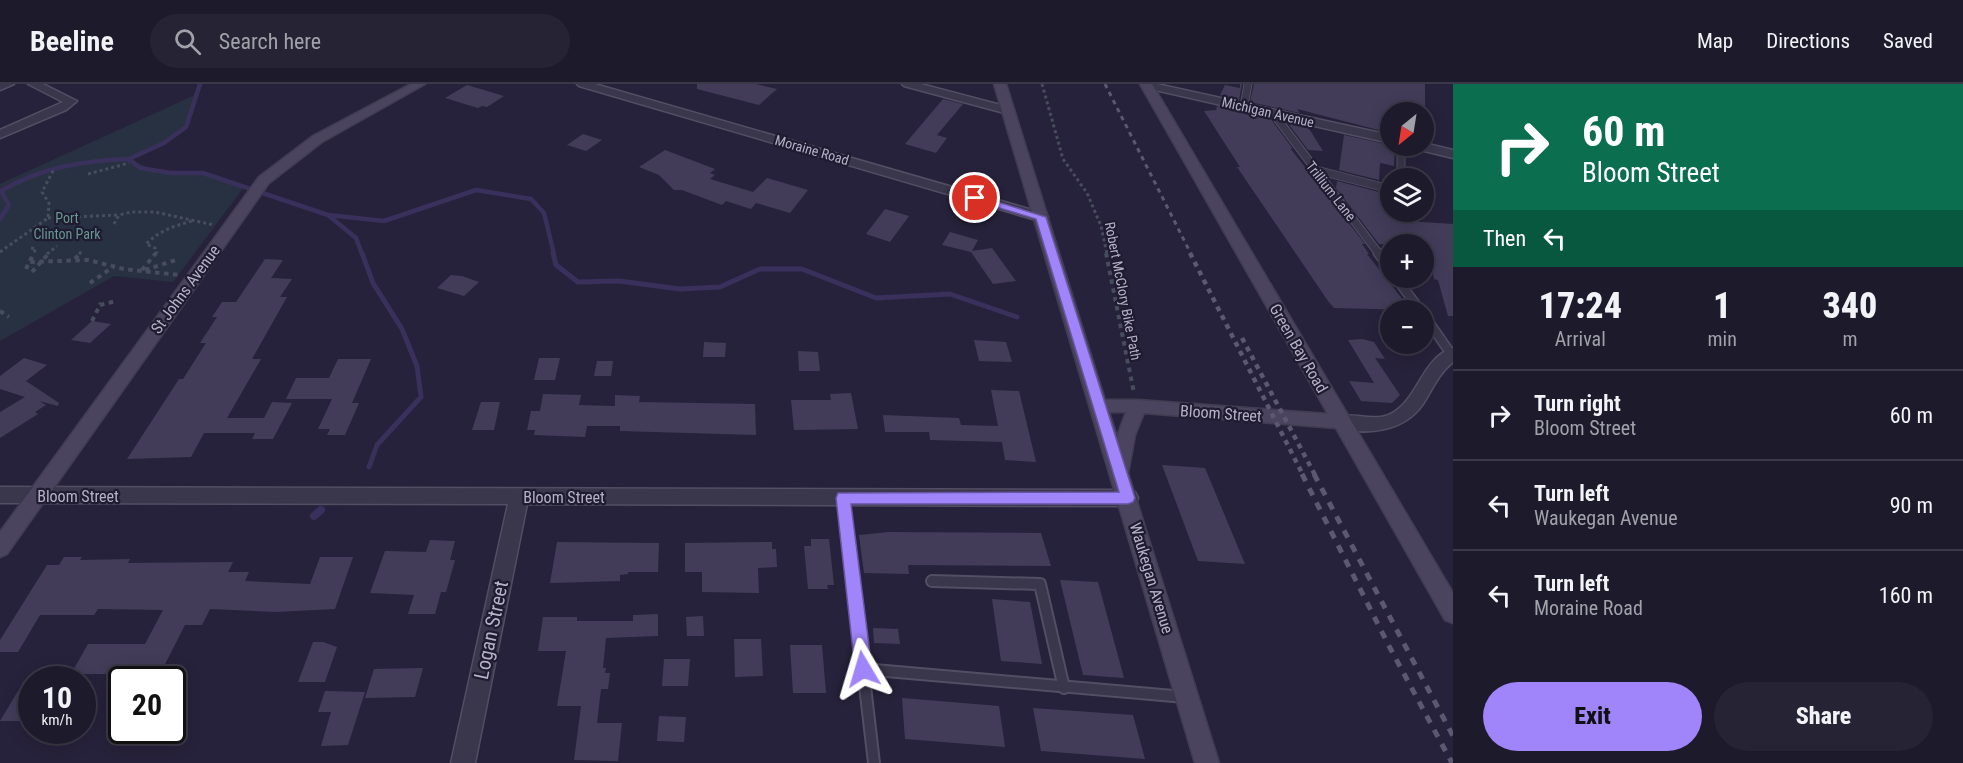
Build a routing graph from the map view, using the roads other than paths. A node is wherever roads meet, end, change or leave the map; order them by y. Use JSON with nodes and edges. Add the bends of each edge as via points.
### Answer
{"nodes":[{"id":1,"x":8,"y":84,"type":"edge"},
{"id":2,"x":34,"y":84,"type":"edge"},
{"id":3,"x":419,"y":84,"type":"edge"},
{"id":4,"x":583,"y":84,"type":"edge"},
{"id":5,"x":908,"y":84,"type":"edge"},
{"id":6,"x":1000,"y":84,"type":"edge"},
{"id":7,"x":1146,"y":84,"type":"edge"},
{"id":8,"x":1248,"y":84,"type":"edge"},
{"id":9,"x":0,"y":87,"type":"edge"},
{"id":10,"x":1244,"y":106,"type":"junction"},
{"id":11,"x":1008,"y":110,"type":"junction"},
{"id":12,"x":1273,"y":113,"type":"junction"},
{"id":13,"x":0,"y":134,"type":"edge"},
{"id":14,"x":1380,"y":137,"type":"edge"},
{"id":15,"x":1434,"y":149,"type":"edge"},
{"id":16,"x":1453,"y":154,"type":"edge"},
{"id":17,"x":1316,"y":170,"type":"junction"},
{"id":18,"x":1380,"y":186,"type":"edge"},
{"id":19,"x":1041,"y":217,"type":"junction"},
{"id":20,"x":1380,"y":256,"type":"edge"},
{"id":21,"x":1434,"y":329,"type":"edge"},
{"id":22,"x":1452,"y":354,"type":"edge"},
{"id":23,"x":1100,"y":406,"type":"junction"},
{"id":24,"x":1138,"y":406,"type":"junction"},
{"id":25,"x":1341,"y":422,"type":"junction"},
{"id":26,"x":1124,"y":488,"type":"junction"},
{"id":27,"x":0,"y":495,"type":"edge"},
{"id":28,"x":36,"y":496,"type":"junction"},
{"id":29,"x":519,"y":497,"type":"junction"},
{"id":30,"x":843,"y":498,"type":"junction"},
{"id":31,"x":0,"y":548,"type":"edge"},
{"id":32,"x":932,"y":581,"type":"dead end"},
{"id":33,"x":1453,"y":613,"type":"edge"},
{"id":34,"x":863,"y":669,"type":"junction"},
{"id":35,"x":1064,"y":688,"type":"junction"},
{"id":36,"x":1188,"y":697,"type":"junction"},
{"id":37,"x":463,"y":763,"type":"edge"},
{"id":38,"x":874,"y":763,"type":"edge"},
{"id":39,"x":1207,"y":763,"type":"edge"}],
"edges":[{"from":1,"to":9,"type":"street"},
{"from":2,"to":13,"type":"street","via":[[71,101]]},
{"from":3,"to":28,"type":"street","name":"St Johns Avenue","via":[[310,144],[275,169],[224,225],[194,275]]},
{"from":4,"to":19,"type":"street","name":"Moraine Road"},
{"from":5,"to":11,"type":"street"},
{"from":6,"to":11,"type":"street","name":"Waukegan Avenue"},
{"from":7,"to":10,"type":"street","name":"Michigan Avenue"},
{"from":7,"to":25,"type":"street","name":"Green Bay Road"},
{"from":8,"to":10,"type":"lane"},
{"from":10,"to":12,"type":"street","name":"Michigan Avenue"},
{"from":11,"to":19,"type":"street","name":"Waukegan Avenue"},
{"from":12,"to":14,"type":"street","name":"Michigan Avenue"},
{"from":12,"to":17,"type":"lane","name":"Trillium Lane"},
{"from":15,"to":16,"type":"street"},
{"from":17,"to":18,"type":"lane"},
{"from":17,"to":20,"type":"lane","name":"Trillium Lane"},
{"from":19,"to":23,"type":"street","name":"Waukegan Avenue"},
{"from":21,"to":22,"type":"lane"},
{"from":22,"to":25,"type":"street","via":[[1432,372],[1412,406],[1394,420],[1375,424]]},
{"from":23,"to":24,"type":"street","name":"Bloom Street"},
{"from":23,"to":26,"type":"street","name":"Waukegan Avenue"},
{"from":24,"to":25,"type":"street","name":"Bloom Street"},
{"from":24,"to":26,"type":"street","via":[[1124,446]]},
{"from":25,"to":33,"type":"street","name":"Green Bay Road"},
{"from":26,"to":30,"type":"street","name":"Bloom Street"},
{"from":26,"to":36,"type":"street","name":"Waukegan Avenue"},
{"from":27,"to":28,"type":"street","name":"Bloom Street"},
{"from":28,"to":29,"type":"street","name":"Bloom Street"},
{"from":28,"to":31,"type":"street","name":"St Johns Avenue"},
{"from":29,"to":30,"type":"street","name":"Bloom Street"},
{"from":29,"to":37,"type":"street","name":"Logan Street"},
{"from":30,"to":34,"type":"lane"},
{"from":32,"to":35,"type":"lane","via":[[1040,584]]},
{"from":34,"to":35,"type":"lane"},
{"from":34,"to":38,"type":"lane"},
{"from":35,"to":36,"type":"lane"},
{"from":36,"to":39,"type":"street","name":"Waukegan Avenue"}]}
